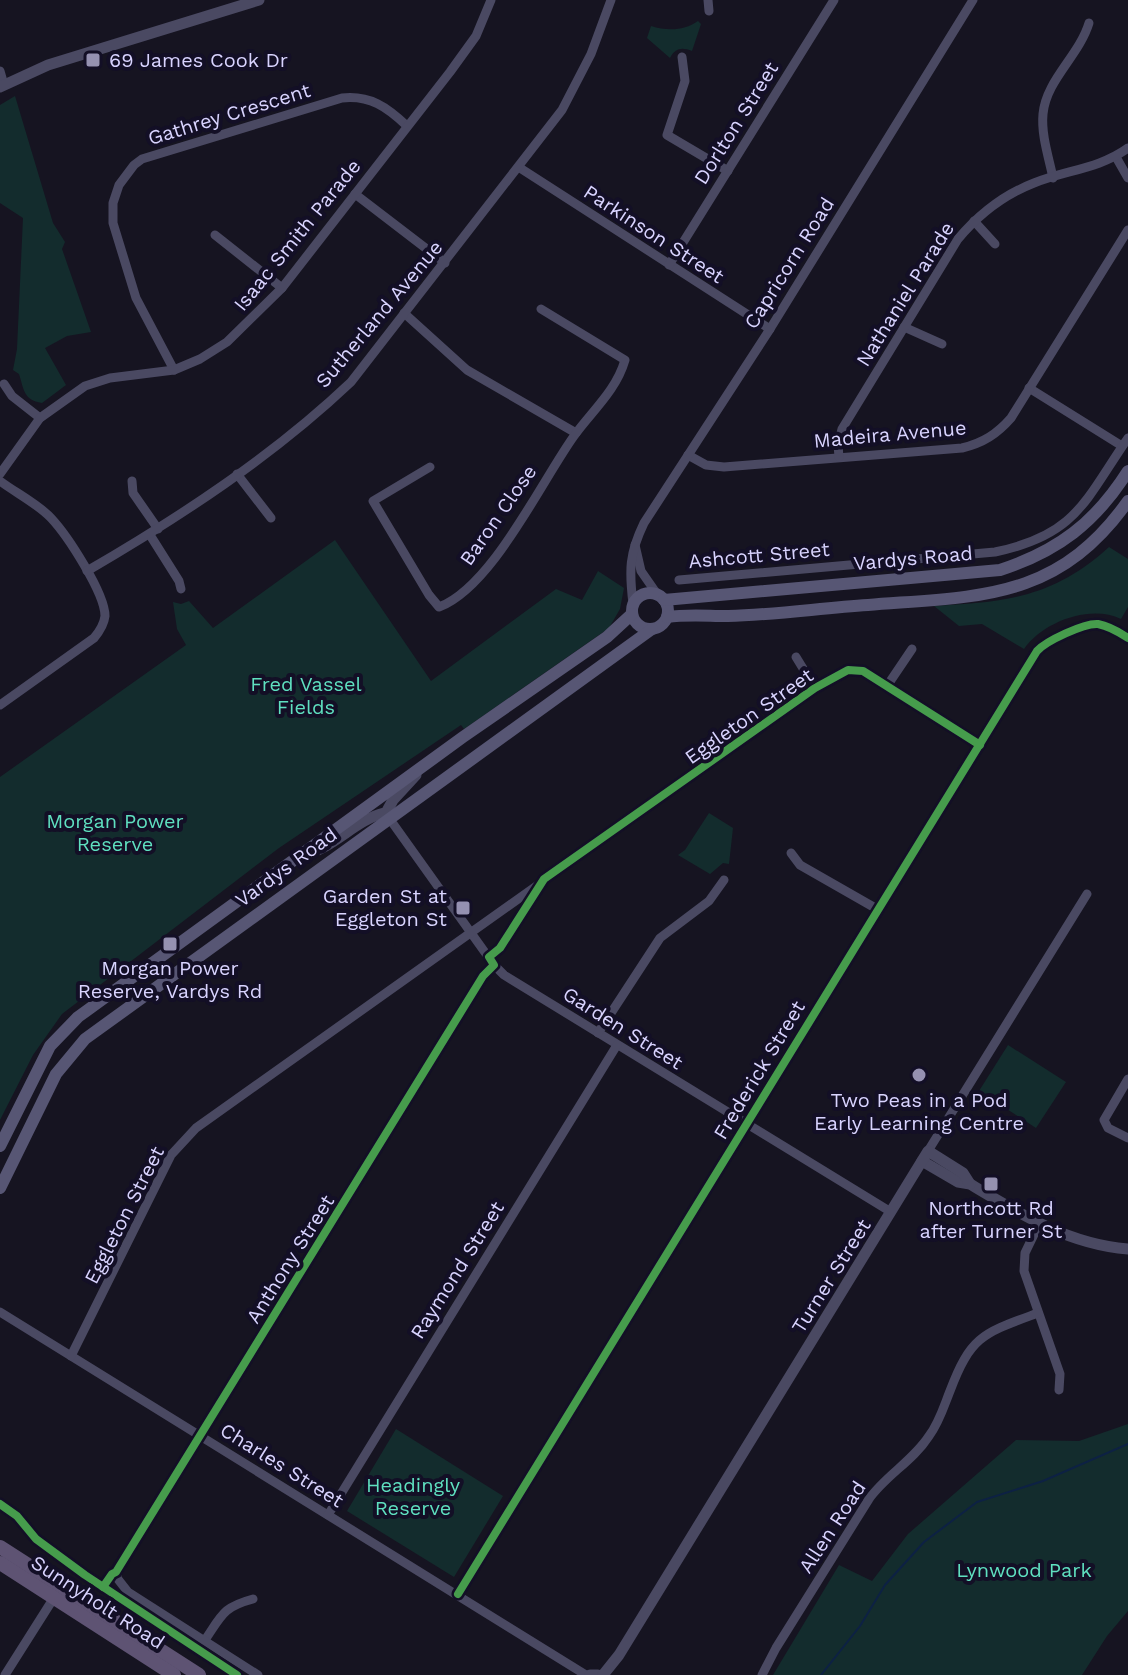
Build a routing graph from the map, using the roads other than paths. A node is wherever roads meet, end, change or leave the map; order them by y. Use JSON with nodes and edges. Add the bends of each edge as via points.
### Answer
{"nodes":[{"id":1,"x":259,"y":0,"type":"edge"},
{"id":2,"x":491,"y":0,"type":"edge"},
{"id":3,"x":611,"y":0,"type":"edge"},
{"id":4,"x":708,"y":0,"type":"edge"},
{"id":5,"x":834,"y":0,"type":"edge"},
{"id":6,"x":973,"y":0,"type":"edge"},
{"id":7,"x":709,"y":11,"type":"dead end"},
{"id":8,"x":1089,"y":23,"type":"dead end"},
{"id":9,"x":682,"y":57,"type":"dead end"},
{"id":10,"x":0,"y":71,"type":"edge"},
{"id":11,"x":2,"y":86,"type":"edge"},
{"id":12,"x":407,"y":126,"type":"junction"},
{"id":13,"x":1128,"y":148,"type":"edge"},
{"id":14,"x":1116,"y":157,"type":"junction"},
{"id":15,"x":520,"y":168,"type":"junction"},
{"id":16,"x":728,"y":171,"type":"junction"},
{"id":17,"x":1053,"y":178,"type":"junction"},
{"id":18,"x":1128,"y":178,"type":"edge"},
{"id":19,"x":355,"y":194,"type":"junction"},
{"id":20,"x":974,"y":221,"type":"junction"},
{"id":21,"x":1128,"y":230,"type":"edge"},
{"id":22,"x":215,"y":235,"type":"dead end"},
{"id":23,"x":995,"y":244,"type":"dead end"},
{"id":24,"x":445,"y":263,"type":"junction"},
{"id":25,"x":669,"y":265,"type":"junction"},
{"id":26,"x":282,"y":288,"type":"junction"},
{"id":27,"x":541,"y":309,"type":"dead end"},
{"id":28,"x":404,"y":313,"type":"junction"},
{"id":29,"x":904,"y":327,"type":"junction"},
{"id":30,"x":770,"y":329,"type":"junction"},
{"id":31,"x":942,"y":344,"type":"dead end"},
{"id":32,"x":174,"y":370,"type":"junction"},
{"id":33,"x":4,"y":384,"type":"dead end"},
{"id":34,"x":1029,"y":388,"type":"junction"},
{"id":35,"x":40,"y":418,"type":"junction"},
{"id":36,"x":576,"y":433,"type":"junction"},
{"id":37,"x":1125,"y":442,"type":"edge"},
{"id":38,"x":688,"y":455,"type":"junction"},
{"id":39,"x":839,"y":457,"type":"junction"},
{"id":40,"x":430,"y":467,"type":"dead end"},
{"id":41,"x":1128,"y":471,"type":"edge"},
{"id":42,"x":0,"y":474,"type":"edge"},
{"id":43,"x":237,"y":474,"type":"junction"},
{"id":44,"x":0,"y":481,"type":"edge"},
{"id":45,"x":132,"y":481,"type":"dead end"},
{"id":46,"x":1128,"y":501,"type":"edge"},
{"id":47,"x":271,"y":518,"type":"dead end"},
{"id":48,"x":154,"y":532,"type":"junction"},
{"id":49,"x":635,"y":545,"type":"junction"},
{"id":50,"x":87,"y":571,"type":"junction"},
{"id":51,"x":679,"y":580,"type":"dead end"},
{"id":52,"x":181,"y":589,"type":"dead end"},
{"id":53,"x":660,"y":597,"type":"junction"},
{"id":54,"x":632,"y":609,"type":"junction"},
{"id":55,"x":667,"y":617,"type":"junction"},
{"id":56,"x":652,"y":629,"type":"junction"},
{"id":57,"x":1128,"y":638,"type":"edge"},
{"id":58,"x":912,"y":649,"type":"dead end"},
{"id":59,"x":796,"y":657,"type":"dead end"},
{"id":60,"x":887,"y":686,"type":"junction"},
{"id":61,"x":815,"y":688,"type":"junction"},
{"id":62,"x":0,"y":705,"type":"edge"},
{"id":63,"x":980,"y":745,"type":"junction"},
{"id":64,"x":429,"y":762,"type":"junction"},
{"id":65,"x":389,"y":818,"type":"junction"},
{"id":66,"x":791,"y":853,"type":"dead end"},
{"id":67,"x":301,"y":855,"type":"junction"},
{"id":68,"x":544,"y":879,"type":"junction"},
{"id":69,"x":724,"y":880,"type":"dead end"},
{"id":70,"x":1087,"y":894,"type":"dead end"},
{"id":71,"x":877,"y":909,"type":"junction"},
{"id":72,"x":471,"y":932,"type":"junction"},
{"id":73,"x":492,"y":961,"type":"junction"},
{"id":74,"x":598,"y":1033,"type":"junction"},
{"id":75,"x":617,"y":1045,"type":"junction"},
{"id":76,"x":1128,"y":1079,"type":"edge"},
{"id":77,"x":746,"y":1124,"type":"junction"},
{"id":78,"x":1128,"y":1138,"type":"edge"},
{"id":79,"x":0,"y":1146,"type":"edge"},
{"id":80,"x":925,"y":1156,"type":"junction"},
{"id":81,"x":0,"y":1188,"type":"edge"},
{"id":82,"x":891,"y":1212,"type":"junction"},
{"id":83,"x":1039,"y":1224,"type":"junction"},
{"id":84,"x":1128,"y":1249,"type":"edge"},
{"id":85,"x":0,"y":1312,"type":"edge"},
{"id":86,"x":1038,"y":1313,"type":"junction"},
{"id":87,"x":71,"y":1356,"type":"junction"},
{"id":88,"x":1059,"y":1390,"type":"dead end"},
{"id":89,"x":200,"y":1436,"type":"junction"},
{"id":90,"x":328,"y":1515,"type":"junction"},
{"id":91,"x":0,"y":1547,"type":"edge"},
{"id":92,"x":0,"y":1563,"type":"edge"},
{"id":93,"x":57,"y":1592,"type":"junction"},
{"id":94,"x":458,"y":1594,"type":"junction"},
{"id":95,"x":253,"y":1599,"type":"dead end"},
{"id":96,"x":205,"y":1640,"type":"junction"},
{"id":97,"x":5,"y":1675,"type":"edge"},
{"id":98,"x":174,"y":1675,"type":"edge"},
{"id":99,"x":199,"y":1675,"type":"edge"},
{"id":100,"x":258,"y":1675,"type":"edge"},
{"id":101,"x":588,"y":1675,"type":"edge"},
{"id":102,"x":601,"y":1675,"type":"edge"},
{"id":103,"x":762,"y":1675,"type":"edge"}],
"edges":[{"from":1,"to":11,"type":"street","via":[[60,61]]},
{"from":2,"to":12,"type":"street","name":"Isaac Smith Parade","via":[[471,44]]},
{"from":3,"to":15,"type":"street","name":"Sutherland Avenue","via":[[576,89]]},
{"from":4,"to":7,"type":"street"},
{"from":5,"to":16,"type":"street","name":"Dorlton Street"},
{"from":6,"to":30,"type":"street","name":"Capricorn Road"},
{"from":8,"to":17,"type":"street","via":[[1043,111]]},
{"from":9,"to":16,"type":"street","via":[[685,81],[667,135]]},
{"from":10,"to":11,"type":"street"},
{"from":12,"to":19,"type":"street","name":"Isaac Smith Parade"},
{"from":12,"to":32,"type":"street","name":"Gathrey Crescent","via":[[377,102],[342,98],[134,165],[115,193],[113,223],[136,298]]},
{"from":13,"to":14,"type":"street","name":"Nathaniel Parade"},
{"from":14,"to":17,"type":"street","name":"Nathaniel Parade"},
{"from":14,"to":18,"type":"street"},
{"from":15,"to":24,"type":"street","name":"Sutherland Avenue"},
{"from":15,"to":25,"type":"street","name":"Parkinson Street"},
{"from":16,"to":25,"type":"street","name":"Dorlton Street"},
{"from":17,"to":20,"type":"street","name":"Nathaniel Parade","via":[[1024,187]]},
{"from":19,"to":24,"type":"street"},
{"from":19,"to":26,"type":"street","name":"Isaac Smith Parade"},
{"from":20,"to":23,"type":"street"},
{"from":20,"to":29,"type":"street","name":"Nathaniel Parade"},
{"from":21,"to":34,"type":"street","name":"Madeira Avenue"},
{"from":22,"to":26,"type":"street"},
{"from":24,"to":28,"type":"street","name":"Sutherland Avenue"},
{"from":25,"to":30,"type":"street","name":"Parkinson Street"},
{"from":26,"to":32,"type":"street","name":"Isaac Smith Parade","via":[[227,342]]},
{"from":27,"to":36,"type":"street","via":[[625,360],[604,400]]},
{"from":28,"to":36,"type":"street","via":[[467,370]]},
{"from":28,"to":43,"type":"street","name":"Sutherland Avenue","via":[[351,382]]},
{"from":29,"to":31,"type":"street"},
{"from":29,"to":39,"type":"street","name":"Nathaniel Parade","via":[[842,429]]},
{"from":30,"to":38,"type":"street","name":"Capricorn Road"},
{"from":32,"to":35,"type":"street","name":"Isaac Smith Parade","via":[[98,381]]},
{"from":33,"to":35,"type":"street"},
{"from":34,"to":37,"type":"street"},
{"from":34,"to":39,"type":"street","name":"Madeira Avenue","via":[[1003,428],[981,442]]},
{"from":35,"to":42,"type":"street","name":"Isaac Smith Parade"},
{"from":36,"to":40,"type":"street","name":"Baron Close","via":[[483,573],[439,607],[373,501]]},
{"from":37,"to":51,"type":"street","name":"Ashcott Street","via":[[1082,507],[1048,534],[1021,546]]},
{"from":38,"to":39,"type":"street","name":"Madeira Avenue","via":[[724,467]]},
{"from":38,"to":49,"type":"street","name":"Capricorn Road"},
{"from":41,"to":53,"type":"main road","name":"Vardys Road","via":[[1095,514],[1061,544],[1000,570]]},
{"from":43,"to":47,"type":"street"},
{"from":43,"to":48,"type":"street","name":"Sutherland Avenue"},
{"from":44,"to":50,"type":"street","via":[[50,517]]},
{"from":45,"to":48,"type":"street"},
{"from":46,"to":55,"type":"main road","name":"Vardys Road","via":[[1086,550],[1052,572],[1008,589],[923,600]]},
{"from":48,"to":50,"type":"street","name":"Sutherland Avenue"},
{"from":48,"to":52,"type":"street"},
{"from":49,"to":53,"type":"street","via":[[641,571]]},
{"from":49,"to":54,"type":"street","name":"Capricorn Road","via":[[629,570]]},
{"from":50,"to":62,"type":"street","via":[[105,615],[98,633]]},
{"from":53,"to":54,"type":"main road","via":[[640,595]]},
{"from":53,"to":55,"type":"main road"},
{"from":54,"to":56,"type":"main road","via":[[641,627]]},
{"from":54,"to":64,"type":"main road","name":"Vardys Road","via":[[607,637]]},
{"from":55,"to":56,"type":"main road"},
{"from":56,"to":65,"type":"main road","name":"Vardys Road"},
{"from":57,"to":63,"type":"street","name":"Frederick Street","via":[[1090,624],[1043,644]]},
{"from":58,"to":60,"type":"street"},
{"from":59,"to":61,"type":"street"},
{"from":60,"to":61,"type":"street","name":"Eggleton Street","via":[[855,669]]},
{"from":60,"to":63,"type":"street","name":"Eggleton Street"},
{"from":61,"to":68,"type":"street","name":"Eggleton Street"},
{"from":63,"to":71,"type":"street","name":"Frederick Street"},
{"from":64,"to":65,"type":"street","via":[[390,803]]},
{"from":64,"to":67,"type":"main road","name":"Vardys Road"},
{"from":65,"to":67,"type":"street","via":[[384,813],[373,816],[319,850]]},
{"from":65,"to":72,"type":"street","name":"Garden Street"},
{"from":65,"to":81,"type":"main road","name":"Vardys Road","via":[[85,1039],[56,1074]]},
{"from":66,"to":71,"type":"street","via":[[800,865]]},
{"from":67,"to":79,"type":"main road","name":"Vardys Road","via":[[67,1027],[43,1057]]},
{"from":68,"to":72,"type":"street","name":"Eggleton Street"},
{"from":68,"to":73,"type":"street","name":"Anthony Street"},
{"from":69,"to":74,"type":"street","via":[[709,901],[660,938]]},
{"from":70,"to":80,"type":"street","name":"Turner Street"},
{"from":71,"to":77,"type":"street","name":"Frederick Street"},
{"from":72,"to":73,"type":"street","name":"Garden Street"},
{"from":72,"to":87,"type":"street","name":"Eggleton Street","via":[[196,1128],[171,1155]]},
{"from":73,"to":74,"type":"street","name":"Garden Street","via":[[509,979]]},
{"from":73,"to":89,"type":"street","name":"Anthony Street"},
{"from":74,"to":75,"type":"street","name":"Garden Street"},
{"from":75,"to":77,"type":"street","name":"Garden Street"},
{"from":75,"to":90,"type":"street","name":"Raymond Street"},
{"from":76,"to":78,"type":"street","via":[[1104,1120]]},
{"from":77,"to":82,"type":"street","name":"Garden Street"},
{"from":77,"to":94,"type":"street","name":"Frederick Street"},
{"from":80,"to":82,"type":"street","name":"Turner Street"},
{"from":80,"to":83,"type":"street","via":[[958,1182]]},
{"from":82,"to":102,"type":"street","name":"Turner Street","via":[[619,1655]]},
{"from":83,"to":84,"type":"street","via":[[1086,1242]]},
{"from":83,"to":86,"type":"street","via":[[1024,1266]]},
{"from":85,"to":87,"type":"street","name":"Charles Street"},
{"from":86,"to":88,"type":"street","via":[[1060,1374]]},
{"from":86,"to":103,"type":"street","name":"Allen Road","via":[[989,1332],[965,1354],[932,1433],[869,1499]]},
{"from":87,"to":89,"type":"street","name":"Charles Street"},
{"from":89,"to":90,"type":"street","name":"Charles Street"},
{"from":89,"to":96,"type":"street","name":"Anthony Street","via":[[116,1575],[128,1592]]},
{"from":90,"to":94,"type":"street","name":"Charles Street"},
{"from":91,"to":93,"type":"main road","name":"Sunnyholt Road"},
{"from":92,"to":93,"type":"main road","name":"Sunnyholt Road"},
{"from":93,"to":97,"type":"street"},
{"from":93,"to":98,"type":"main road","name":"Sunnyholt Road"},
{"from":93,"to":99,"type":"main road","name":"Sunnyholt Road"},
{"from":94,"to":101,"type":"street","name":"Charles Street"},
{"from":95,"to":96,"type":"street","via":[[234,1604]]},
{"from":96,"to":100,"type":"street","name":"Anthony Street"},
{"from":101,"to":102,"type":"street"}]}
